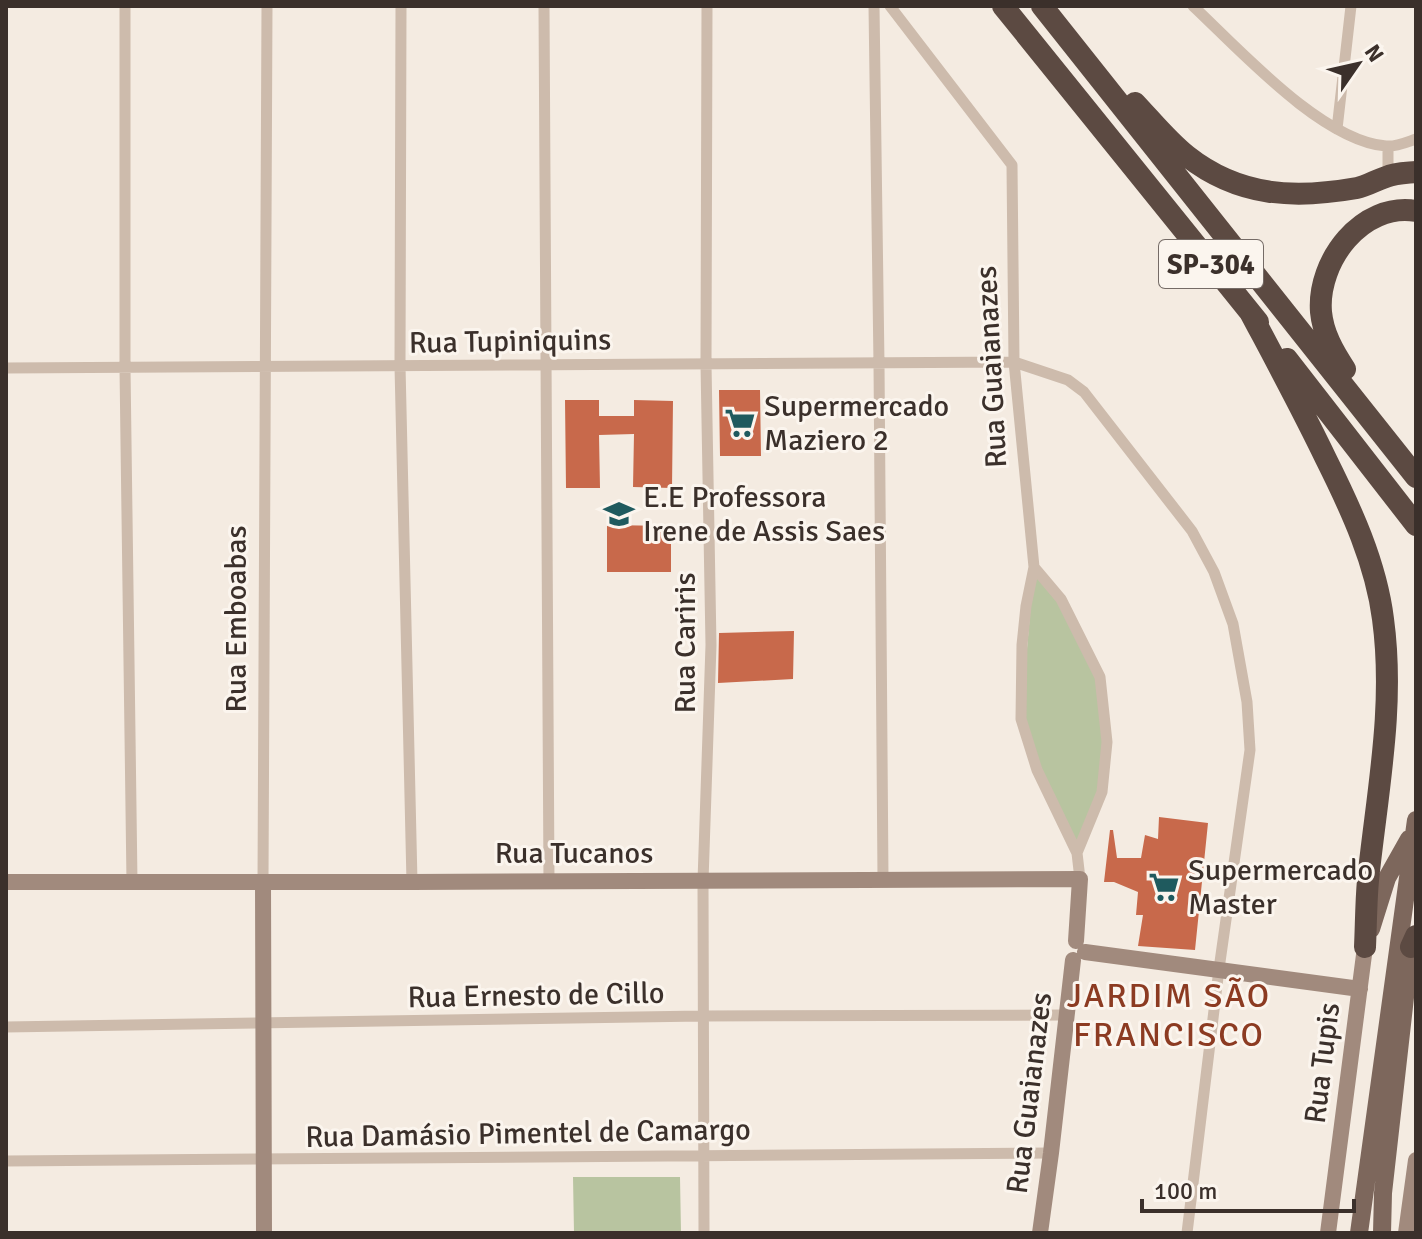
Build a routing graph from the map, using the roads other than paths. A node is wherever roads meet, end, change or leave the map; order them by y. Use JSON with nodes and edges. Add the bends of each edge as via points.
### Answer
{"nodes":[{"id":1,"x":125,"y":6,"type":"edge"},
{"id":2,"x":267,"y":6,"type":"edge"},
{"id":3,"x":401,"y":6,"type":"edge"},
{"id":4,"x":544,"y":6,"type":"edge"},
{"id":5,"x":707,"y":6,"type":"edge"},
{"id":6,"x":874,"y":6,"type":"edge"},
{"id":7,"x":890,"y":6,"type":"edge"},
{"id":8,"x":1003,"y":6,"type":"edge"},
{"id":9,"x":1193,"y":6,"type":"edge"},
{"id":10,"x":1351,"y":6,"type":"edge"},
{"id":11,"x":1044,"y":10,"type":"edge"},
{"id":12,"x":1337,"y":129,"type":"junction"},
{"id":13,"x":1416,"y":139,"type":"edge"},
{"id":14,"x":1388,"y":147,"type":"junction"},
{"id":15,"x":1416,"y":156,"type":"edge"},
{"id":16,"x":1416,"y":172,"type":"edge"},
{"id":17,"x":1388,"y":176,"type":"junction"},
{"id":18,"x":1416,"y":211,"type":"edge"},
{"id":19,"x":1250,"y":312,"type":"junction"},
{"id":20,"x":1014,"y":362,"type":"junction"},
{"id":21,"x":706,"y":364,"type":"junction"},
{"id":22,"x":879,"y":364,"type":"junction"},
{"id":23,"x":546,"y":365,"type":"junction"},
{"id":24,"x":400,"y":366,"type":"junction"},
{"id":25,"x":265,"y":367,"type":"junction"},
{"id":26,"x":6,"y":368,"type":"edge"},
{"id":27,"x":125,"y":368,"type":"junction"},
{"id":28,"x":1416,"y":474,"type":"edge"},
{"id":29,"x":1416,"y":525,"type":"edge"},
{"id":30,"x":1034,"y":567,"type":"junction"},
{"id":31,"x":1415,"y":825,"type":"edge"},
{"id":32,"x":1077,"y":853,"type":"junction"},
{"id":33,"x":883,"y":879,"type":"junction"},
{"id":34,"x":1080,"y":879,"type":"junction"},
{"id":35,"x":549,"y":881,"type":"junction"},
{"id":36,"x":703,"y":881,"type":"junction"},
{"id":37,"x":6,"y":882,"type":"edge"},
{"id":38,"x":132,"y":882,"type":"junction"},
{"id":39,"x":263,"y":882,"type":"junction"},
{"id":40,"x":412,"y":882,"type":"junction"},
{"id":41,"x":1416,"y":911,"type":"edge"},
{"id":42,"x":1413,"y":941,"type":"edge"},
{"id":43,"x":1365,"y":947,"type":"junction"},
{"id":44,"x":1078,"y":951,"type":"junction"},
{"id":45,"x":1219,"y":969,"type":"junction"},
{"id":46,"x":1360,"y":989,"type":"junction"},
{"id":47,"x":1067,"y":1015,"type":"junction"},
{"id":48,"x":702,"y":1016,"type":"junction"},
{"id":49,"x":263,"y":1024,"type":"junction"},
{"id":50,"x":6,"y":1027,"type":"edge"},
{"id":51,"x":1051,"y":1153,"type":"junction"},
{"id":52,"x":703,"y":1155,"type":"junction"},
{"id":53,"x":263,"y":1159,"type":"junction"},
{"id":54,"x":1416,"y":1160,"type":"edge"},
{"id":55,"x":6,"y":1161,"type":"edge"},
{"id":56,"x":264,"y":1233,"type":"edge"},
{"id":57,"x":704,"y":1233,"type":"edge"},
{"id":58,"x":1040,"y":1233,"type":"edge"},
{"id":59,"x":1187,"y":1233,"type":"edge"},
{"id":60,"x":1328,"y":1233,"type":"edge"},
{"id":61,"x":1359,"y":1233,"type":"edge"},
{"id":62,"x":1382,"y":1233,"type":"edge"},
{"id":63,"x":1406,"y":1233,"type":"edge"}],
"edges":[{"from":1,"to":27,"type":"street"},
{"from":2,"to":25,"type":"street","name":"Rua Emboabas"},
{"from":3,"to":24,"type":"street"},
{"from":4,"to":23,"type":"street"},
{"from":5,"to":21,"type":"street","name":"Rua Cariris"},
{"from":6,"to":22,"type":"street"},
{"from":7,"to":20,"type":"street","name":"Rua Guaianazes","via":[[1012,165]]},
{"from":8,"to":19,"type":"highway","number":"SP-304"},
{"from":9,"to":12,"type":"street","via":[[1304,108]]},
{"from":10,"to":12,"type":"street"},
{"from":11,"to":17,"type":"highway","via":[[1186,155],[1217,177],[1251,190],[1285,194],[1361,187]]},
{"from":11,"to":28,"type":"highway","number":"SP-304"},
{"from":12,"to":14,"type":"street"},
{"from":13,"to":14,"type":"street"},
{"from":14,"to":17,"type":"street"},
{"from":15,"to":17,"type":"highway"},
{"from":16,"to":17,"type":"highway"},
{"from":18,"to":28,"type":"highway","via":[[1390,211],[1355,231],[1327,270],[1321,311],[1335,353]]},
{"from":19,"to":29,"type":"highway","number":"SP-304"},
{"from":19,"to":43,"type":"highway","via":[[1350,510],[1383,618],[1387,723]]},
{"from":20,"to":22,"type":"street","name":"Rua Tupiniquins"},
{"from":20,"to":30,"type":"street","name":"Rua Guaianazes"},
{"from":20,"to":45,"type":"street","name":"Rua Tupiniquins","via":[[1068,380],[1084,392],[1192,531],[1233,624],[1250,750]]},
{"from":21,"to":22,"type":"street","name":"Rua Tupiniquins"},
{"from":21,"to":23,"type":"street","name":"Rua Tupiniquins"},
{"from":21,"to":36,"type":"street","name":"Rua Cariris","via":[[711,645]]},
{"from":22,"to":33,"type":"street"},
{"from":23,"to":24,"type":"street","name":"Rua Tupiniquins"},
{"from":23,"to":35,"type":"street"},
{"from":24,"to":25,"type":"street","name":"Rua Tupiniquins"},
{"from":24,"to":40,"type":"street"},
{"from":25,"to":27,"type":"street","name":"Rua Tupiniquins"},
{"from":25,"to":39,"type":"street","name":"Rua Emboabas"},
{"from":26,"to":27,"type":"street","name":"Rua Tupiniquins"},
{"from":27,"to":38,"type":"street"},
{"from":30,"to":32,"type":"street","name":"Rua Guaianazes","via":[[1022,645],[1021,719],[1037,770]]},
{"from":30,"to":32,"type":"street","name":"Rua Guaianazes","via":[[1061,599],[1100,677],[1107,742],[1102,792]]},
{"from":31,"to":43,"type":"main road","via":[[1387,878]]},
{"from":31,"to":61,"type":"main road"},
{"from":32,"to":34,"type":"street","name":"Rua Guaianazes"},
{"from":33,"to":34,"type":"street","name":"Rua Tucanos"},
{"from":33,"to":36,"type":"street","name":"Rua Tucanos"},
{"from":34,"to":44,"type":"street"},
{"from":35,"to":36,"type":"street","name":"Rua Tucanos"},
{"from":35,"to":40,"type":"street","name":"Rua Tucanos"},
{"from":36,"to":48,"type":"street","name":"Rua Cariris"},
{"from":37,"to":38,"type":"street","name":"Rua Tucanos"},
{"from":38,"to":39,"type":"street","name":"Rua Tucanos"},
{"from":39,"to":40,"type":"street","name":"Rua Tucanos"},
{"from":39,"to":49,"type":"street","name":"Rua Emboabas"},
{"from":41,"to":42,"type":"main road"},
{"from":42,"to":62,"type":"main road"},
{"from":43,"to":46,"type":"street","name":"Rua Tupis"},
{"from":44,"to":45,"type":"street"},
{"from":44,"to":47,"type":"street","name":"Rua Guaianazes"},
{"from":45,"to":46,"type":"street"},
{"from":45,"to":59,"type":"street","name":"Rua Tupiniquins"},
{"from":46,"to":60,"type":"street","name":"Rua Tupis"},
{"from":47,"to":48,"type":"street","name":"Rua Ernesto de Cillo"},
{"from":47,"to":51,"type":"street","name":"Rua Guaianazes"},
{"from":48,"to":49,"type":"street","name":"Rua Ernesto de Cillo"},
{"from":48,"to":52,"type":"street","name":"Rua Cariris"},
{"from":49,"to":50,"type":"street","name":"Rua Ernesto de Cillo"},
{"from":49,"to":53,"type":"street","name":"Rua Emboabas"},
{"from":51,"to":52,"type":"street","name":"Rua Damásio Pimentel de Camargo"},
{"from":51,"to":58,"type":"street","name":"Rua Guaianazes"},
{"from":52,"to":53,"type":"street","name":"Rua Damásio Pimentel de Camargo"},
{"from":52,"to":57,"type":"street","name":"Rua Cariris"},
{"from":53,"to":55,"type":"street","name":"Rua Damásio Pimentel de Camargo"},
{"from":53,"to":56,"type":"street","name":"Rua Emboabas"},
{"from":54,"to":63,"type":"street"}]}
